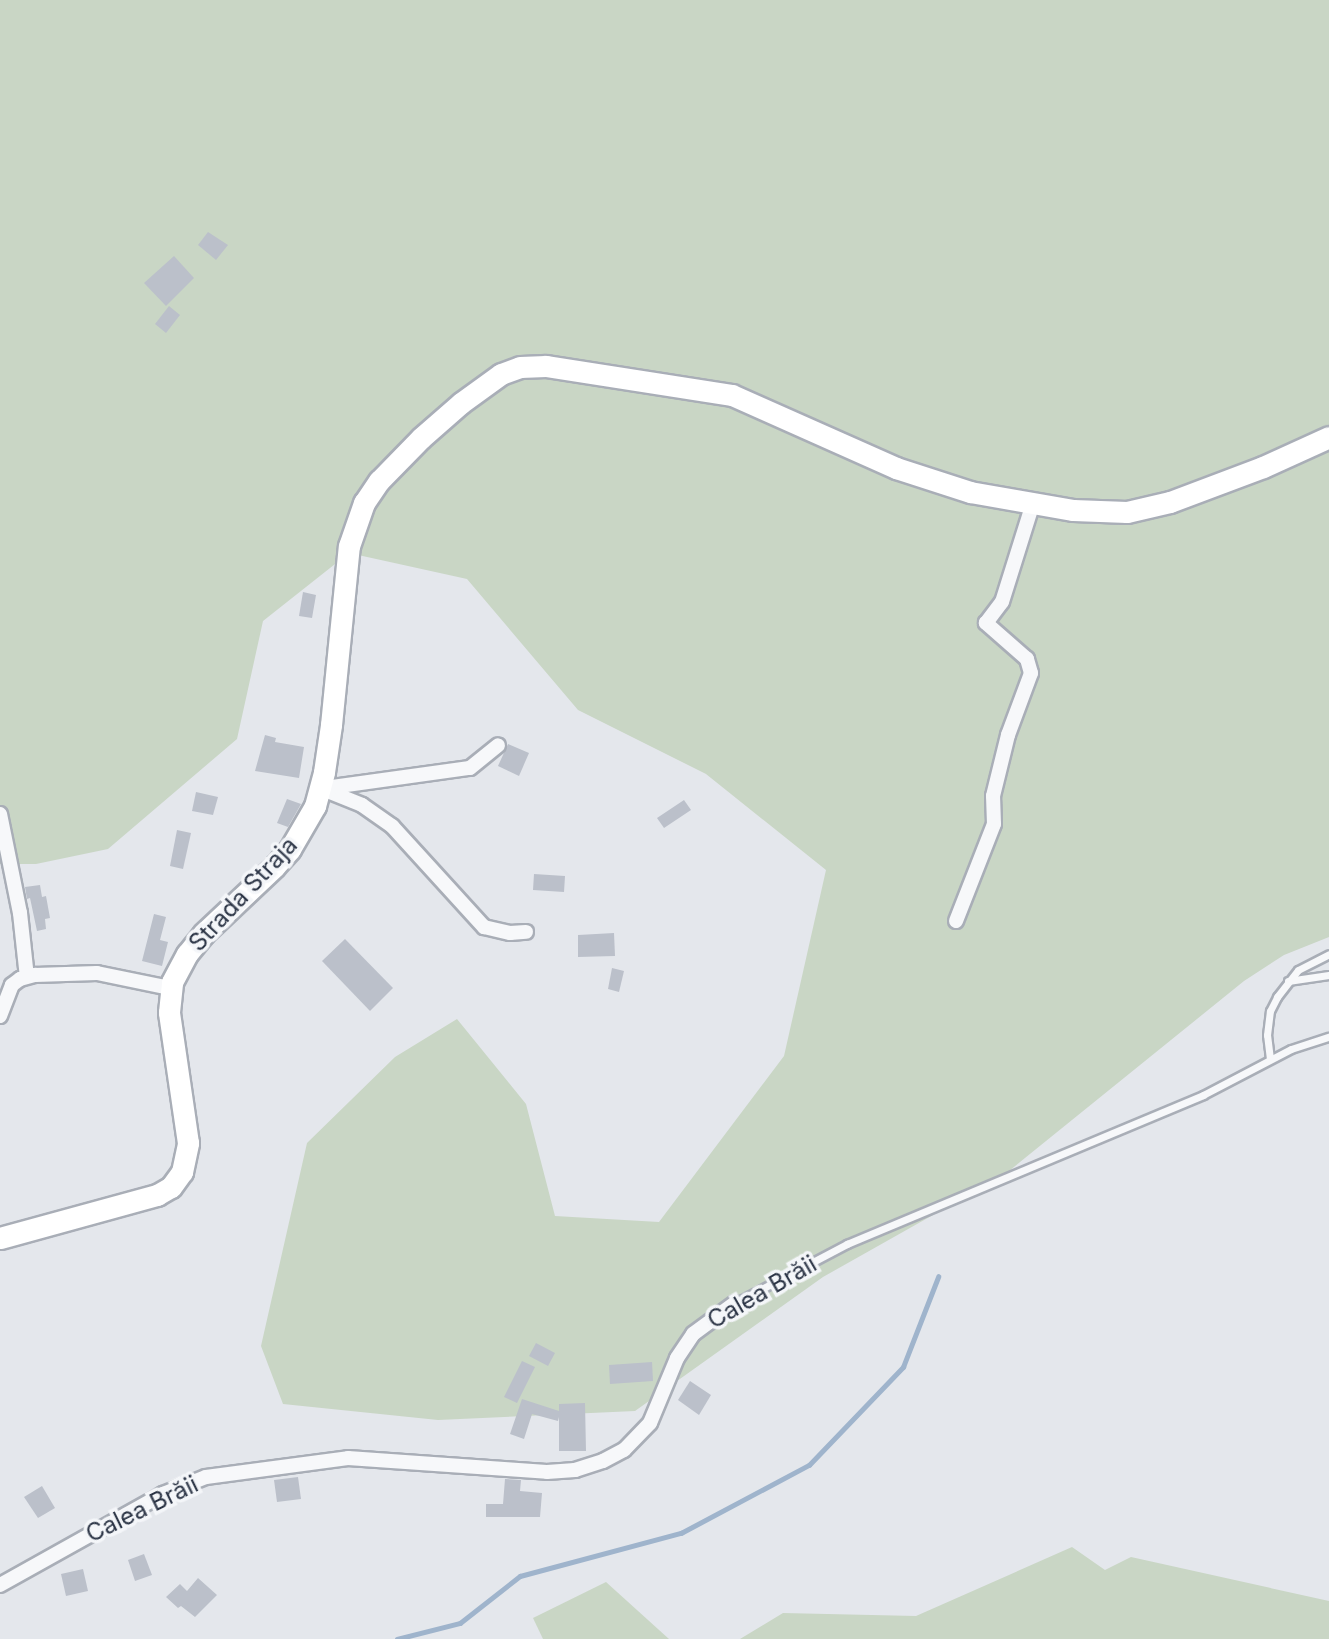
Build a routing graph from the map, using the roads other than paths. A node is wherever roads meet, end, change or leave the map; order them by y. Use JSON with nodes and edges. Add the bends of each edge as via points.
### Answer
{"nodes":[{"id":1,"x":1329,"y":437,"type":"edge"},
{"id":2,"x":1033,"y":503,"type":"junction"},
{"id":3,"x":499,"y":745,"type":"dead end"},
{"id":4,"x":320,"y":788,"type":"junction"},
{"id":5,"x":0,"y":814,"type":"edge"},
{"id":6,"x":956,"y":921,"type":"dead end"},
{"id":7,"x":526,"y":932,"type":"dead end"},
{"id":8,"x":1329,"y":954,"type":"edge"},
{"id":9,"x":1329,"y":975,"type":"edge"},
{"id":10,"x":27,"y":977,"type":"junction"},
{"id":11,"x":1286,"y":982,"type":"junction"},
{"id":12,"x":170,"y":988,"type":"junction"},
{"id":13,"x":0,"y":1016,"type":"edge"},
{"id":14,"x":1329,"y":1037,"type":"edge"},
{"id":15,"x":1270,"y":1059,"type":"junction"},
{"id":16,"x":0,"y":1238,"type":"edge"},
{"id":17,"x":735,"y":1303,"type":"joint"},
{"id":18,"x":0,"y":1585,"type":"edge"}],
"edges":[{"from":1,"to":2,"type":"main road","name":"Strada Straja","via":[[1264,467],[1137,510],[1073,510]]},
{"from":2,"to":4,"type":"main road","name":"Strada Straja","via":[[970,492],[896,468],[732,395],[546,366],[501,374],[461,403],[379,481],[359,514],[349,545]]},
{"from":2,"to":6,"type":"street","via":[[1002,602],[986,623],[1027,659],[1031,673],[992,796],[994,824]]},
{"from":3,"to":4,"type":"street","via":[[470,768]]},
{"from":4,"to":7,"type":"street","via":[[375,812],[484,927]]},
{"from":4,"to":12,"type":"main road","name":"Strada Straja","via":[[290,849],[203,934],[182,961]]},
{"from":5,"to":10,"type":"street","via":[[20,913]]},
{"from":8,"to":11,"type":"lane","via":[[1298,970]]},
{"from":9,"to":11,"type":"lane"},
{"from":10,"to":12,"type":"street","via":[[97,973]]},
{"from":10,"to":13,"type":"street","via":[[12,985]]},
{"from":11,"to":15,"type":"lane","via":[[1270,1011]]},
{"from":12,"to":16,"type":"main road","name":"Strada Straja","via":[[171,1027],[188,1143],[177,1181],[157,1195],[123,1206]]},
{"from":14,"to":15,"type":"lane","name":"Calea Brăii"},
{"from":15,"to":17,"type":"lane","name":"Calea Brăii","via":[[1203,1095],[847,1244]]},
{"from":17,"to":18,"type":"street","name":"Calea Brăii","via":[[693,1334],[677,1358],[650,1423],[624,1450],[603,1461],[547,1472],[348,1458],[205,1477],[163,1494]]}]}
